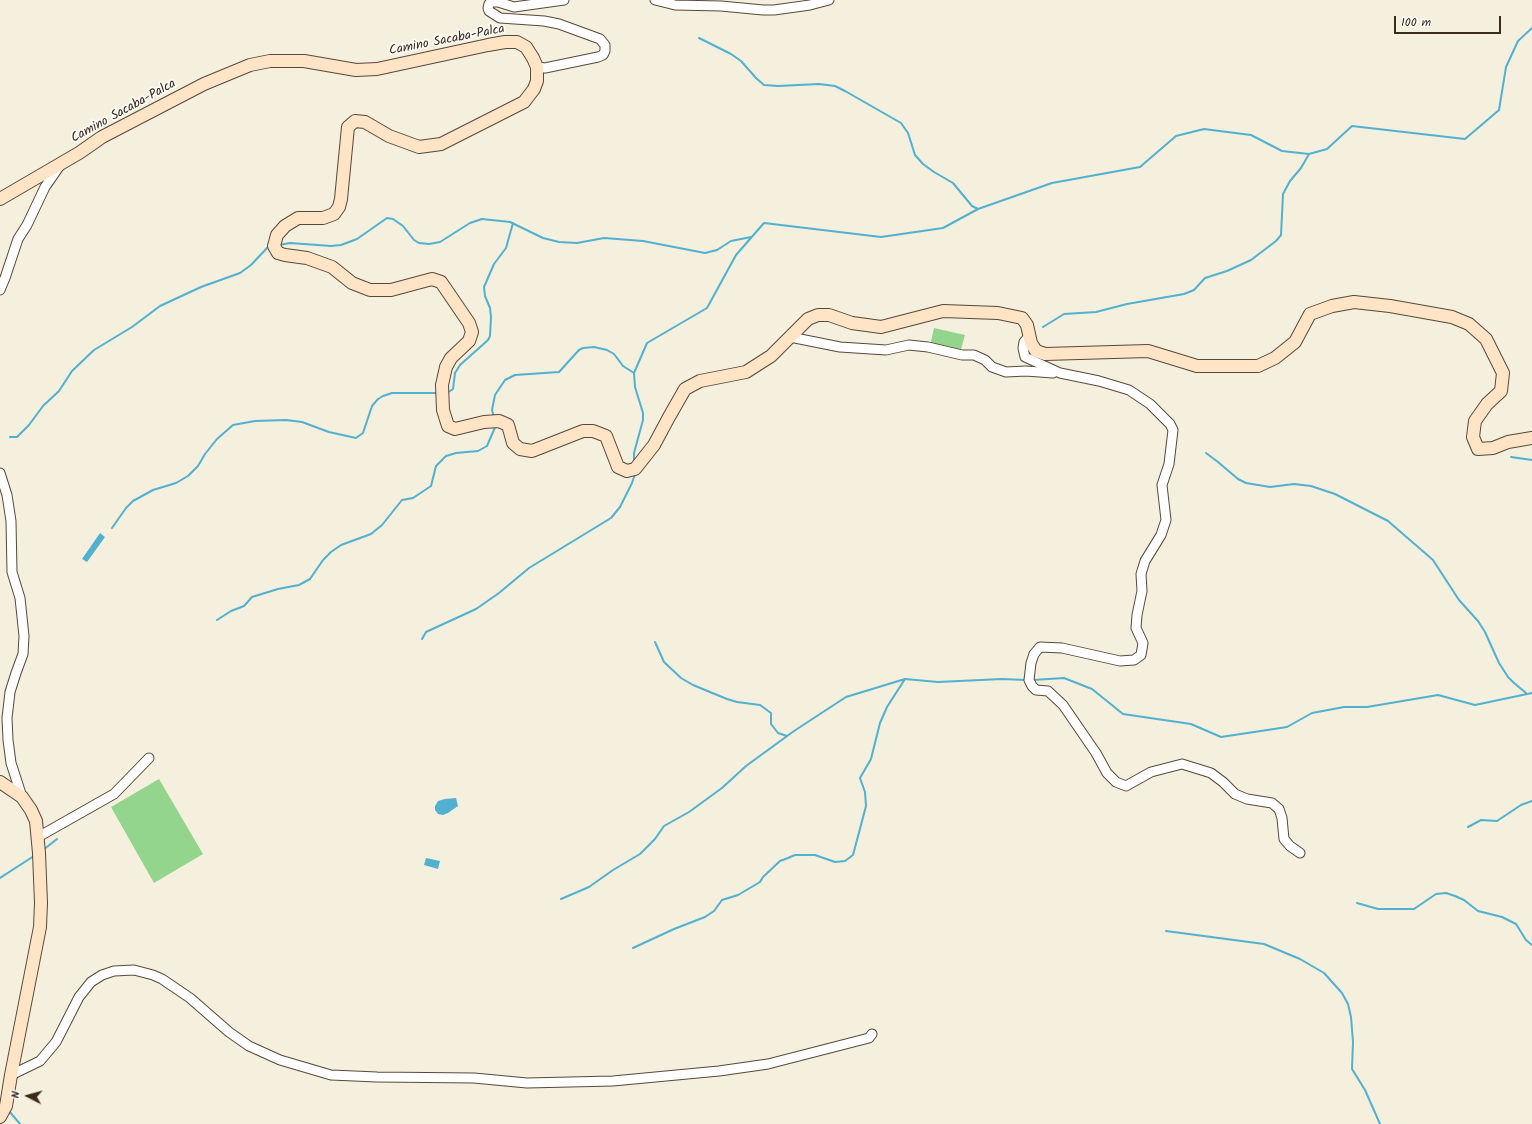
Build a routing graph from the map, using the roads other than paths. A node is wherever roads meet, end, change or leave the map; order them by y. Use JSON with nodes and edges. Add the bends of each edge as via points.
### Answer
{"nodes":[{"id":1,"x":564,"y":0,"type":"edge"},
{"id":2,"x":655,"y":0,"type":"edge"},
{"id":3,"x":829,"y":0,"type":"edge"},
{"id":4,"x":537,"y":67,"type":"junction"},
{"id":5,"x":62,"y":163,"type":"junction"},
{"id":6,"x":0,"y":199,"type":"edge"},
{"id":7,"x":0,"y":290,"type":"edge"},
{"id":8,"x":1030,"y":335,"type":"junction"},
{"id":9,"x":790,"y":337,"type":"junction"},
{"id":10,"x":1060,"y":373,"type":"junction"},
{"id":11,"x":1532,"y":438,"type":"edge"},
{"id":12,"x":0,"y":473,"type":"edge"},
{"id":13,"x":149,"y":758,"type":"dead end"},
{"id":14,"x":0,"y":782,"type":"edge"},
{"id":15,"x":22,"y":797,"type":"junction"},
{"id":16,"x":38,"y":837,"type":"junction"},
{"id":17,"x":1300,"y":853,"type":"dead end"},
{"id":18,"x":872,"y":1034,"type":"dead end"},
{"id":19,"x":10,"y":1075,"type":"junction"},
{"id":20,"x":0,"y":1117,"type":"edge"}],
"edges":[{"from":1,"to":4,"type":"street","via":[[519,7],[498,2],[489,4],[489,12],[500,18],[559,24],[600,39],[605,45],[603,55],[598,57],[545,68]]},
{"from":2,"to":3,"type":"street","via":[[679,6],[768,10]]},
{"from":4,"to":5,"type":"street","name":"Camino Sacaba-Palca","via":[[526,47],[517,42],[488,45],[377,69],[356,70],[304,60],[270,61],[250,65],[204,84],[102,138]]},
{"from":4,"to":9,"type":"street","via":[[537,81],[524,102],[440,144],[418,147],[389,136],[365,122],[355,120],[348,127],[339,207],[334,214],[323,218],[298,218],[285,226],[277,235],[274,246],[278,253],[306,258],[332,267],[352,283],[370,290],[391,290],[432,279],[441,282],[469,323],[472,332],[469,341],[446,367],[441,393],[448,426],[455,429],[499,421],[508,425],[513,444],[520,449],[532,451],[583,431],[593,431],[606,436],[618,467],[627,471],[635,469],[654,445],[686,389],[700,381],[746,372],[771,356]]},
{"from":5,"to":6,"type":"street","name":"Camino Sacaba-Palca"},
{"from":5,"to":7,"type":"street","via":[[45,187],[18,239]]},
{"from":8,"to":9,"type":"street","via":[[1022,318],[998,313],[943,311],[881,326],[852,323],[828,315],[818,315],[808,319]]},
{"from":8,"to":10,"type":"street","via":[[1024,342],[1025,356]]},
{"from":8,"to":11,"type":"street","via":[[1036,351],[1045,354],[1148,351],[1197,366],[1258,366],[1275,358],[1295,342],[1310,314],[1332,306],[1354,302],[1452,317],[1470,324],[1486,339],[1503,373],[1501,391],[1487,404],[1475,421],[1473,437],[1478,449]]},
{"from":9,"to":10,"type":"street","via":[[840,347],[886,350],[909,345],[928,347],[962,355],[974,355],[992,367],[1006,372]]},
{"from":10,"to":17,"type":"street","via":[[1129,390],[1150,404],[1170,424],[1173,430],[1172,445],[1162,485],[1166,520],[1141,574],[1142,591],[1136,628],[1143,643],[1141,655],[1134,660],[1120,661],[1062,648],[1040,647],[1031,663],[1029,680],[1036,690],[1048,691],[1063,705],[1096,752],[1107,773],[1116,782],[1126,786],[1151,772],[1182,764],[1211,773],[1235,794],[1247,799],[1272,803],[1279,809],[1284,839]]},
{"from":12,"to":15,"type":"street","via":[[11,521],[12,572],[20,598],[24,636],[23,654],[10,692],[7,718],[11,763]]},
{"from":13,"to":16,"type":"street","via":[[114,794]]},
{"from":14,"to":15,"type":"street"},
{"from":15,"to":16,"type":"street","via":[[36,821]]},
{"from":16,"to":19,"type":"street","via":[[40,927]]},
{"from":18,"to":19,"type":"street","via":[[870,1038],[768,1064],[613,1081],[527,1083],[474,1078],[331,1075],[280,1060],[249,1046],[190,998],[162,980],[134,970],[114,971],[91,982],[79,997],[56,1042],[40,1061]]},
{"from":19,"to":20,"type":"street","via":[[6,1106]]}]}
